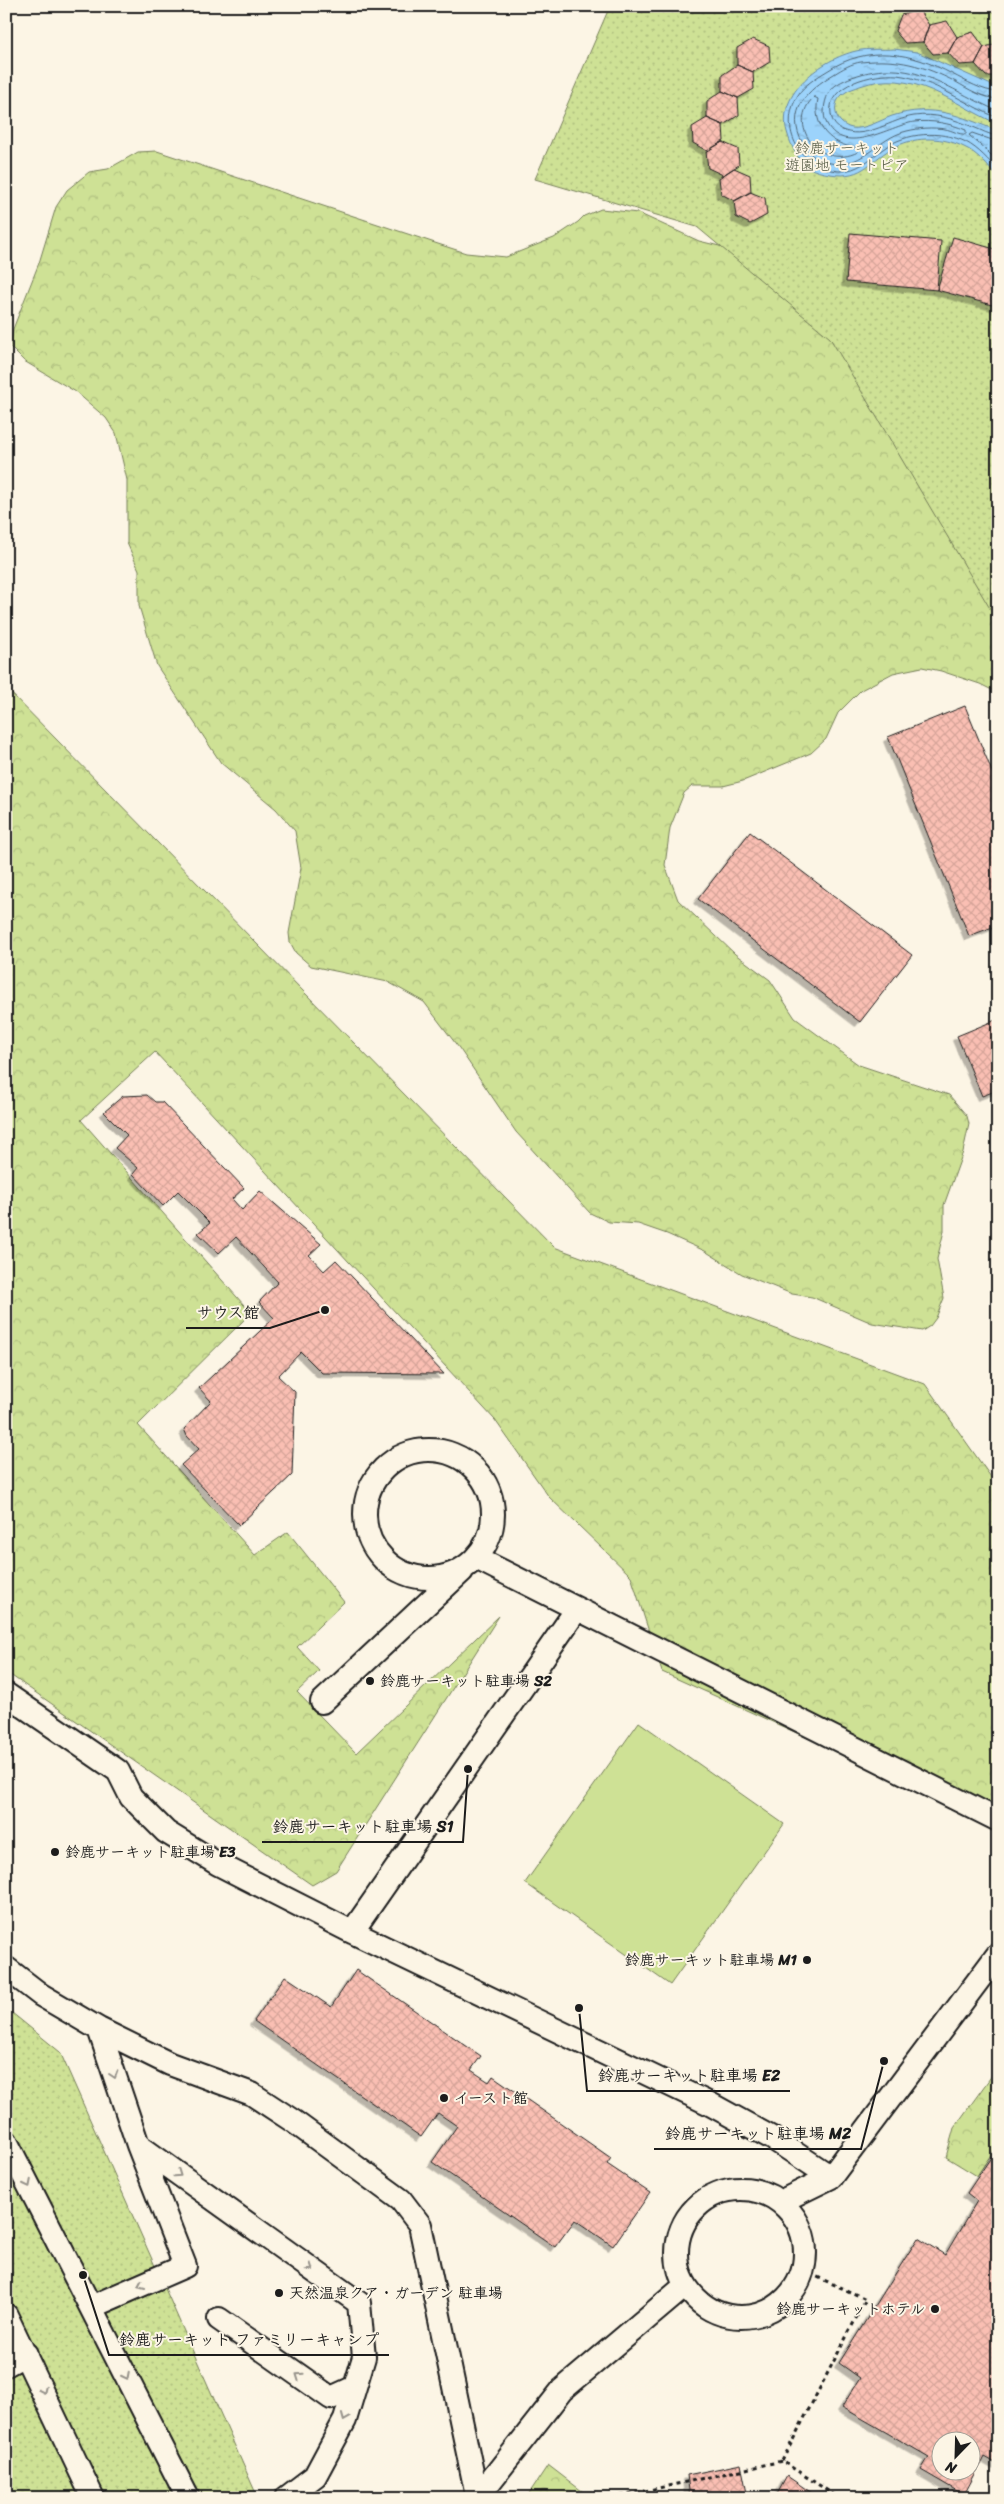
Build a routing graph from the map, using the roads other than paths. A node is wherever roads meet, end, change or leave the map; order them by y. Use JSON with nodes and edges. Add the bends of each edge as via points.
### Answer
{"nodes":[{"id":1,"x":472,"y":1561,"type":"junction"},
{"id":2,"x":577,"y":1609,"type":"junction"},
{"id":3,"x":6,"y":1694,"type":"edge"},
{"id":4,"x":322,"y":1702,"type":"dead end"},
{"id":5,"x":998,"y":1820,"type":"edge"},
{"id":6,"x":352,"y":1932,"type":"junction"},
{"id":7,"x":998,"y":1954,"type":"edge"},
{"id":8,"x":6,"y":1968,"type":"edge"},
{"id":9,"x":99,"y":2029,"type":"junction"},
{"id":10,"x":6,"y":2141,"type":"edge"},
{"id":11,"x":138,"y":2145,"type":"junction"},
{"id":12,"x":831,"y":2177,"type":"junction"},
{"id":13,"x":780,"y":2202,"type":"junction"},
{"id":14,"x":685,"y":2286,"type":"junction"},
{"id":15,"x":91,"y":2307,"type":"junction"},
{"id":16,"x":6,"y":2315,"type":"edge"},
{"id":17,"x":219,"y":2320,"type":"dead end"},
{"id":18,"x":26,"y":2354,"type":"junction"},
{"id":19,"x":6,"y":2365,"type":"edge"},
{"id":20,"x":355,"y":2387,"type":"junction"},
{"id":21,"x":477,"y":2497,"type":"edge"},
{"id":22,"x":93,"y":2498,"type":"edge"},
{"id":23,"x":188,"y":2498,"type":"edge"},
{"id":24,"x":286,"y":2498,"type":"edge"}],
"edges":[{"from":1,"to":1,"type":"lane","via":[[483,1550],[491,1532],[494,1511],[490,1491],[479,1473],[464,1459],[445,1451],[425,1449],[404,1454],[386,1465],[371,1483],[364,1503],[365,1526],[387,1564],[407,1575],[429,1579],[450,1575]]},
{"from":1,"to":2,"type":"lane"},
{"from":1,"to":4,"type":"lane"},
{"from":2,"to":5,"type":"lane"},
{"from":2,"to":6,"type":"lane"},
{"from":3,"to":6,"type":"lane","via":[[118,1771],[131,1798],[166,1832],[218,1864]]},
{"from":6,"to":12,"type":"lane","via":[[710,2104],[772,2138]]},
{"from":7,"to":12,"type":"lane"},
{"from":8,"to":9,"type":"lane","via":[[40,1995]]},
{"from":9,"to":11,"type":"lane","one_way":true},
{"from":9,"to":21,"type":"lane","via":[[170,2064],[252,2094],[400,2200],[420,2225]]},
{"from":10,"to":15,"type":"lane","one_way":true},
{"from":11,"to":15,"type":"lane","one_way":true,"via":[[185,2266]]},
{"from":11,"to":20,"type":"lane","one_way":true,"via":[[359,2303],[364,2357]]},
{"from":12,"to":13,"type":"lane"},
{"from":13,"to":14,"type":"lane","via":[[757,2190],[736,2189],[716,2193],[698,2205],[684,2222],[677,2243],[677,2265]]},
{"from":13,"to":14,"type":"lane","via":[[802,2230],[806,2251],[804,2271],[781,2305],[763,2315],[741,2318],[719,2314],[699,2303]]},
{"from":14,"to":21,"type":"lane","via":[[562,2390]]},
{"from":15,"to":23,"type":"lane","one_way":true},
{"from":16,"to":18,"type":"lane"},
{"from":20,"to":17,"type":"lane","one_way":true,"via":[[331,2398]]},
{"from":18,"to":19,"type":"lane"},
{"from":18,"to":22,"type":"lane","one_way":true},
{"from":20,"to":24,"type":"lane","one_way":true,"via":[[345,2420],[315,2476]]}]}
